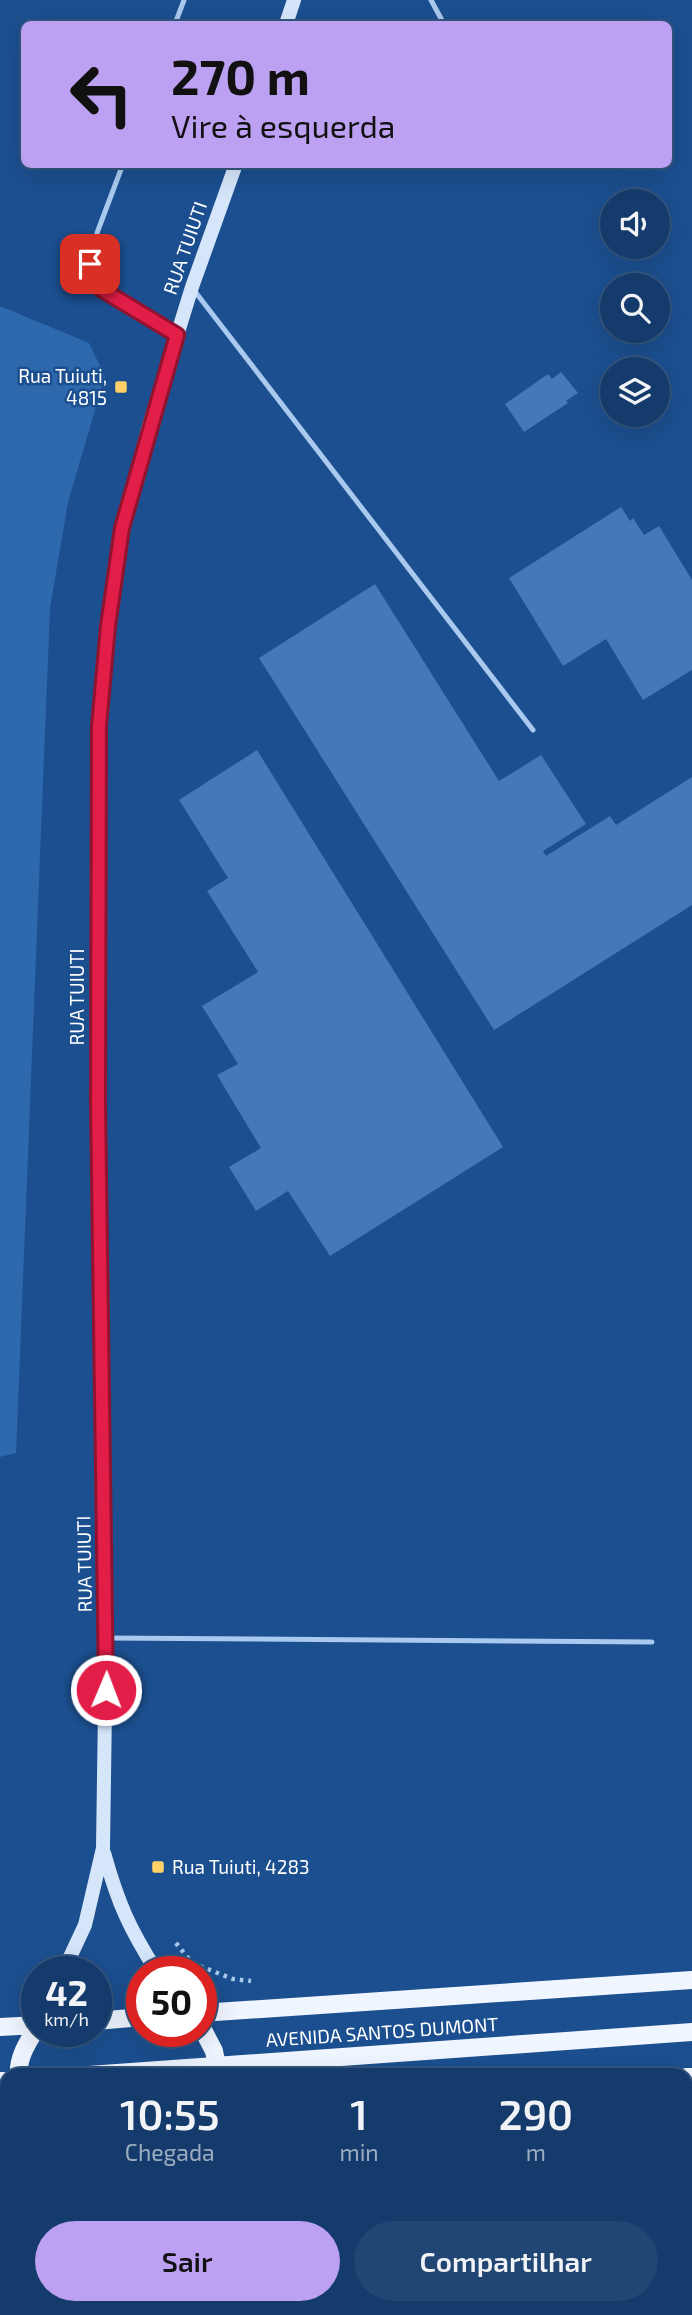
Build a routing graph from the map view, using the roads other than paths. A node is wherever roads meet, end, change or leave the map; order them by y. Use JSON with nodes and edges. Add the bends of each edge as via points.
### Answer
{"nodes":[{"id":1,"x":184,"y":0,"type":"edge"},
{"id":2,"x":294,"y":0,"type":"edge"},
{"id":3,"x":431,"y":0,"type":"edge"},
{"id":4,"x":176,"y":21,"type":"edge"},
{"id":5,"x":287,"y":21,"type":"edge"},
{"id":6,"x":442,"y":21,"type":"edge"},
{"id":7,"x":121,"y":168,"type":"edge"},
{"id":8,"x":235,"y":168,"type":"edge"},
{"id":9,"x":192,"y":287,"type":"junction"},
{"id":10,"x":177,"y":335,"type":"junction"},
{"id":11,"x":533,"y":730,"type":"dead end"},
{"id":12,"x":106,"y":1637,"type":"junction"},
{"id":13,"x":652,"y":1642,"type":"dead end"},
{"id":14,"x":103,"y":1848,"type":"junction"},
{"id":15,"x":70,"y":1956,"type":"edge"},
{"id":16,"x":147,"y":1956,"type":"edge"},
{"id":17,"x":692,"y":1980,"type":"edge"},
{"id":18,"x":217,"y":2012,"type":"edge"},
{"id":19,"x":21,"y":2026,"type":"edge"},
{"id":20,"x":0,"y":2027,"type":"edge"},
{"id":21,"x":692,"y":2032,"type":"edge"},
{"id":22,"x":25,"y":2047,"type":"edge"},
{"id":23,"x":212,"y":2047,"type":"edge"},
{"id":24,"x":18,"y":2068,"type":"edge"},
{"id":25,"x":180,"y":2068,"type":"edge"},
{"id":26,"x":217,"y":2068,"type":"edge"}],
"edges":[{"from":1,"to":4,"type":"lane"},
{"from":2,"to":5,"type":"main road"},
{"from":3,"to":6,"type":"lane"},
{"from":7,"to":10,"type":"lane","via":[[90,264],[101,289]]},
{"from":8,"to":9,"type":"main road","name":"RUA TUIUTI"},
{"from":9,"to":10,"type":"main road","name":"RUA TUIUTI"},
{"from":9,"to":11,"type":"lane"},
{"from":10,"to":12,"type":"main road","name":"RUA TUIUTI","via":[[122,528],[99,726],[98,1102]]},
{"from":12,"to":13,"type":"lane"},
{"from":12,"to":14,"type":"main road","name":"RUA TUIUTI"},
{"from":14,"to":15,"type":"main road","name":"RUA TUIUTI","via":[[85,1925]]},
{"from":14,"to":16,"type":"main road","name":"RUA TUIUTI","via":[[116,1899]]},
{"from":17,"to":18,"type":"main road"},
{"from":19,"to":20,"type":"main road"},
{"from":21,"to":25,"type":"main road","name":"AVENIDA SANTOS DUMONT"},
{"from":22,"to":24,"type":"main road"},
{"from":23,"to":26,"type":"main road"}]}
